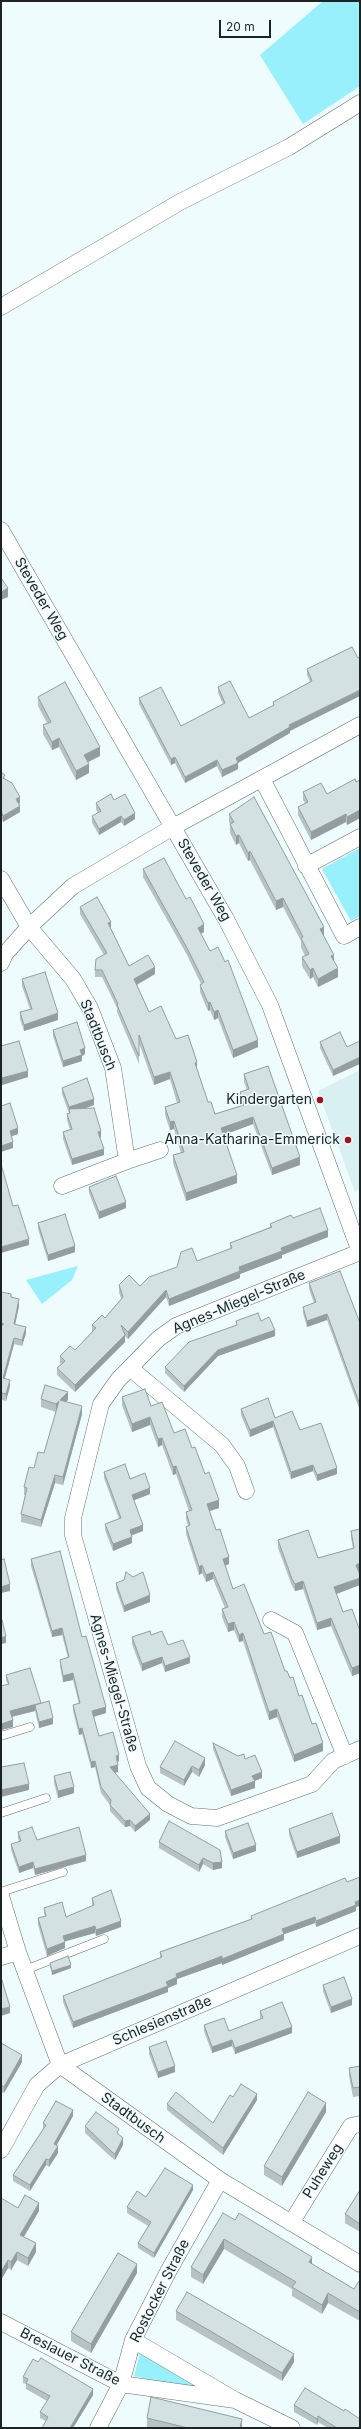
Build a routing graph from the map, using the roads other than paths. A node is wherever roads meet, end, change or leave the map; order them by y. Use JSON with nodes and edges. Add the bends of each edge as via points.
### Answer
{"nodes":[{"id":1,"x":360,"y":103,"type":"edge"},
{"id":2,"x":1,"y":307,"type":"edge"},
{"id":3,"x":1,"y":530,"type":"edge"},
{"id":4,"x":360,"y":725,"type":"edge"},
{"id":5,"x":262,"y":779,"type":"junction"},
{"id":6,"x":173,"y":827,"type":"junction"},
{"id":7,"x":360,"y":837,"type":"edge"},
{"id":8,"x":306,"y":866,"type":"junction"},
{"id":9,"x":1,"y":879,"type":"edge"},
{"id":10,"x":29,"y":927,"type":"junction"},
{"id":11,"x":360,"y":927,"type":"edge"},
{"id":12,"x":1,"y":963,"type":"edge"},
{"id":13,"x":160,"y":1150,"type":"dead end"},
{"id":14,"x":127,"y":1161,"type":"junction"},
{"id":15,"x":62,"y":1186,"type":"dead end"},
{"id":16,"x":360,"y":1252,"type":"edge"},
{"id":17,"x":130,"y":1368,"type":"junction"},
{"id":18,"x":246,"y":1491,"type":"dead end"},
{"id":19,"x":271,"y":1620,"type":"dead end"},
{"id":20,"x":30,"y":1727,"type":"dead end"},
{"id":21,"x":1,"y":1736,"type":"edge"},
{"id":22,"x":360,"y":1749,"type":"edge"},
{"id":23,"x":345,"y":1756,"type":"junction"},
{"id":24,"x":46,"y":1798,"type":"dead end"},
{"id":25,"x":1,"y":1813,"type":"edge"},
{"id":26,"x":63,"y":1872,"type":"dead end"},
{"id":27,"x":1,"y":1892,"type":"edge"},
{"id":28,"x":1,"y":1896,"type":"edge"},
{"id":29,"x":360,"y":1936,"type":"edge"},
{"id":30,"x":104,"y":1939,"type":"dead end"},
{"id":31,"x":18,"y":1952,"type":"junction"},
{"id":32,"x":1,"y":1957,"type":"edge"},
{"id":33,"x":25,"y":1970,"type":"junction"},
{"id":34,"x":60,"y":2065,"type":"junction"},
{"id":35,"x":360,"y":2124,"type":"edge"},
{"id":36,"x":1,"y":2150,"type":"edge"},
{"id":37,"x":220,"y":2180,"type":"junction"},
{"id":38,"x":291,"y":2223,"type":"junction"},
{"id":39,"x":360,"y":2264,"type":"edge"},
{"id":40,"x":1,"y":2322,"type":"edge"},
{"id":41,"x":132,"y":2340,"type":"junction"},
{"id":42,"x":121,"y":2384,"type":"junction"},
{"id":43,"x":235,"y":2400,"type":"junction"},
{"id":44,"x":98,"y":2428,"type":"edge"},
{"id":45,"x":292,"y":2428,"type":"edge"}],
"edges":[{"from":1,"to":2,"type":"street","via":[[289,147],[180,202]]},
{"from":3,"to":6,"type":"street","name":"Steveder Weg"},
{"from":4,"to":5,"type":"street"},
{"from":5,"to":6,"type":"street"},
{"from":5,"to":8,"type":"street"},
{"from":6,"to":10,"type":"street","via":[[73,886]]},
{"from":6,"to":16,"type":"street","name":"Steveder Weg","via":[[226,919],[270,1005]]},
{"from":7,"to":8,"type":"street"},
{"from":8,"to":11,"type":"street","via":[[344,936]]},
{"from":9,"to":10,"type":"street","name":"Stadtbusch"},
{"from":10,"to":12,"type":"street","via":[[5,954]]},
{"from":10,"to":14,"type":"street","name":"Stadtbusch","via":[[73,979],[90,1008],[113,1068]]},
{"from":13,"to":14,"type":"street"},
{"from":14,"to":15,"type":"street"},
{"from":16,"to":17,"type":"street","name":"Agnes-Miegel-Straße","via":[[176,1326],[158,1339]]},
{"from":17,"to":18,"type":"street","via":[[222,1445],[237,1466]]},
{"from":17,"to":23,"type":"street","name":"Agnes-Miegel-Straße","via":[[101,1404],[73,1518],[72,1535],[138,1766],[148,1788],[168,1804],[191,1816],[217,1818],[312,1784],[333,1761]]},
{"from":19,"to":23,"type":"street","via":[[295,1633]]},
{"from":20,"to":21,"type":"lane"},
{"from":22,"to":23,"type":"street","name":"Agnes-Miegel-Straße"},
{"from":24,"to":25,"type":"lane"},
{"from":26,"to":27,"type":"lane"},
{"from":28,"to":31,"type":"street"},
{"from":29,"to":34,"type":"street","name":"Schlesienstraße"},
{"from":30,"to":33,"type":"lane"},
{"from":31,"to":32,"type":"street"},
{"from":31,"to":33,"type":"street"},
{"from":33,"to":34,"type":"street"},
{"from":34,"to":36,"type":"street","name":"Schlesienstraße","via":[[36,2085]]},
{"from":34,"to":37,"type":"street","name":"Stadtbusch"},
{"from":35,"to":38,"type":"street","name":"Puheweg","via":[[351,2126]]},
{"from":37,"to":38,"type":"street","name":"Stadtbusch"},
{"from":37,"to":41,"type":"street","name":"Rostocker Straße"},
{"from":38,"to":39,"type":"street","name":"Stadtbusch"},
{"from":40,"to":42,"type":"street","name":"Breslauer Straße"},
{"from":41,"to":42,"type":"street","name":"Rostocker Straße"},
{"from":41,"to":43,"type":"street","name":"Breslauer Straße"},
{"from":42,"to":43,"type":"street","name":"Breslauer Straße"},
{"from":42,"to":44,"type":"street","name":"Rostocker Straße"},
{"from":43,"to":45,"type":"street","name":"Breslauer Straße"}]}
